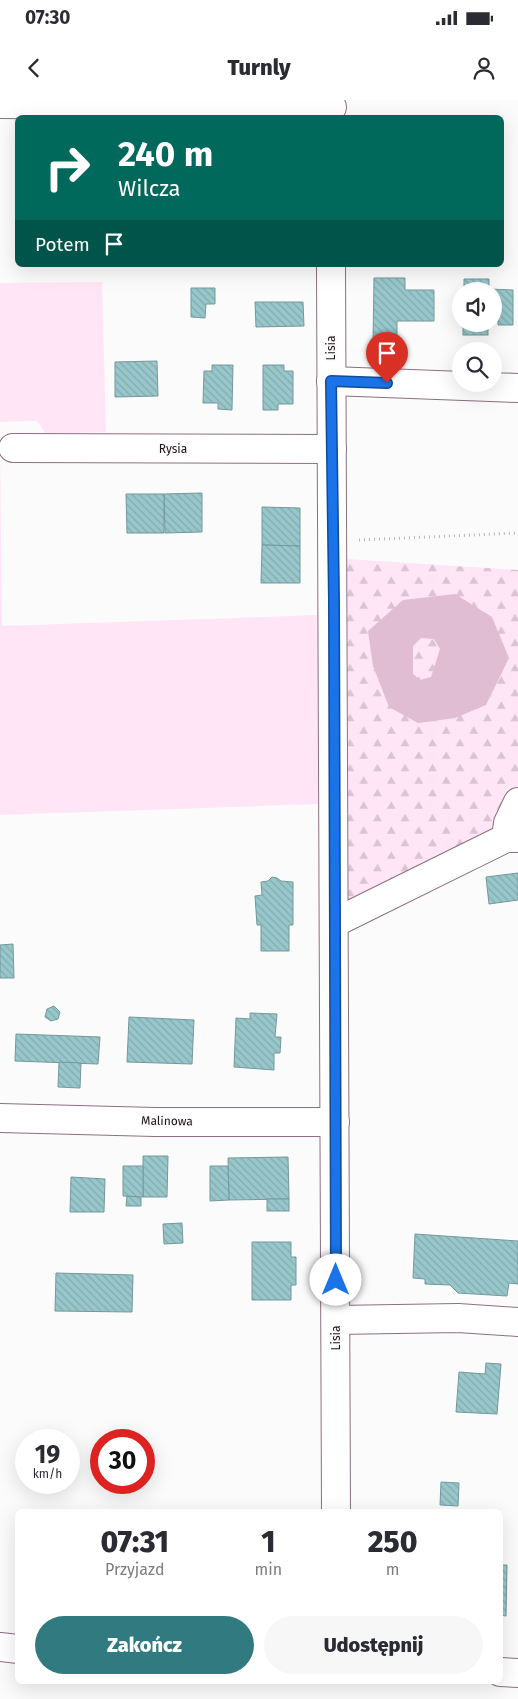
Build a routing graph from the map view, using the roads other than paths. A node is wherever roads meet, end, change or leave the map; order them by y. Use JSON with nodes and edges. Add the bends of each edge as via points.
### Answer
{"nodes":[{"id":1,"x":0,"y":104,"type":"edge"},
{"id":2,"x":332,"y":108,"type":"edge"},
{"id":3,"x":332,"y":267,"type":"edge"},
{"id":4,"x":331,"y":381,"type":"junction"},
{"id":5,"x":518,"y":388,"type":"edge"},
{"id":6,"x":13,"y":448,"type":"dead end"},
{"id":7,"x":332,"y":449,"type":"junction"},
{"id":8,"x":518,"y":802,"type":"edge"},
{"id":9,"x":512,"y":838,"type":"edge"},
{"id":10,"x":334,"y":923,"type":"junction"},
{"id":11,"x":0,"y":1118,"type":"edge"},
{"id":12,"x":335,"y":1122,"type":"junction"},
{"id":13,"x":336,"y":1320,"type":"junction"},
{"id":14,"x":518,"y":1322,"type":"edge"},
{"id":15,"x":336,"y":1509,"type":"edge"},
{"id":16,"x":0,"y":1647,"type":"edge"},
{"id":17,"x":15,"y":1649,"type":"edge"},
{"id":18,"x":503,"y":1672,"type":"edge"},
{"id":19,"x":518,"y":1673,"type":"edge"}],
"edges":[{"from":1,"to":2,"type":"street"},
{"from":3,"to":4,"type":"street","name":"Lisia"},
{"from":4,"to":5,"type":"street"},
{"from":4,"to":7,"type":"street","name":"Lisia"},
{"from":6,"to":7,"type":"street","name":"Rysia"},
{"from":7,"to":10,"type":"street","name":"Lisia"},
{"from":8,"to":9,"type":"street","via":[[508,823]]},
{"from":9,"to":10,"type":"street"},
{"from":10,"to":12,"type":"street","name":"Lisia"},
{"from":11,"to":12,"type":"street","name":"Malinowa"},
{"from":12,"to":13,"type":"street","name":"Lisia"},
{"from":13,"to":14,"type":"street","via":[[458,1318]]},
{"from":13,"to":15,"type":"street","name":"Lisia"},
{"from":16,"to":17,"type":"street"},
{"from":18,"to":19,"type":"street"}]}
